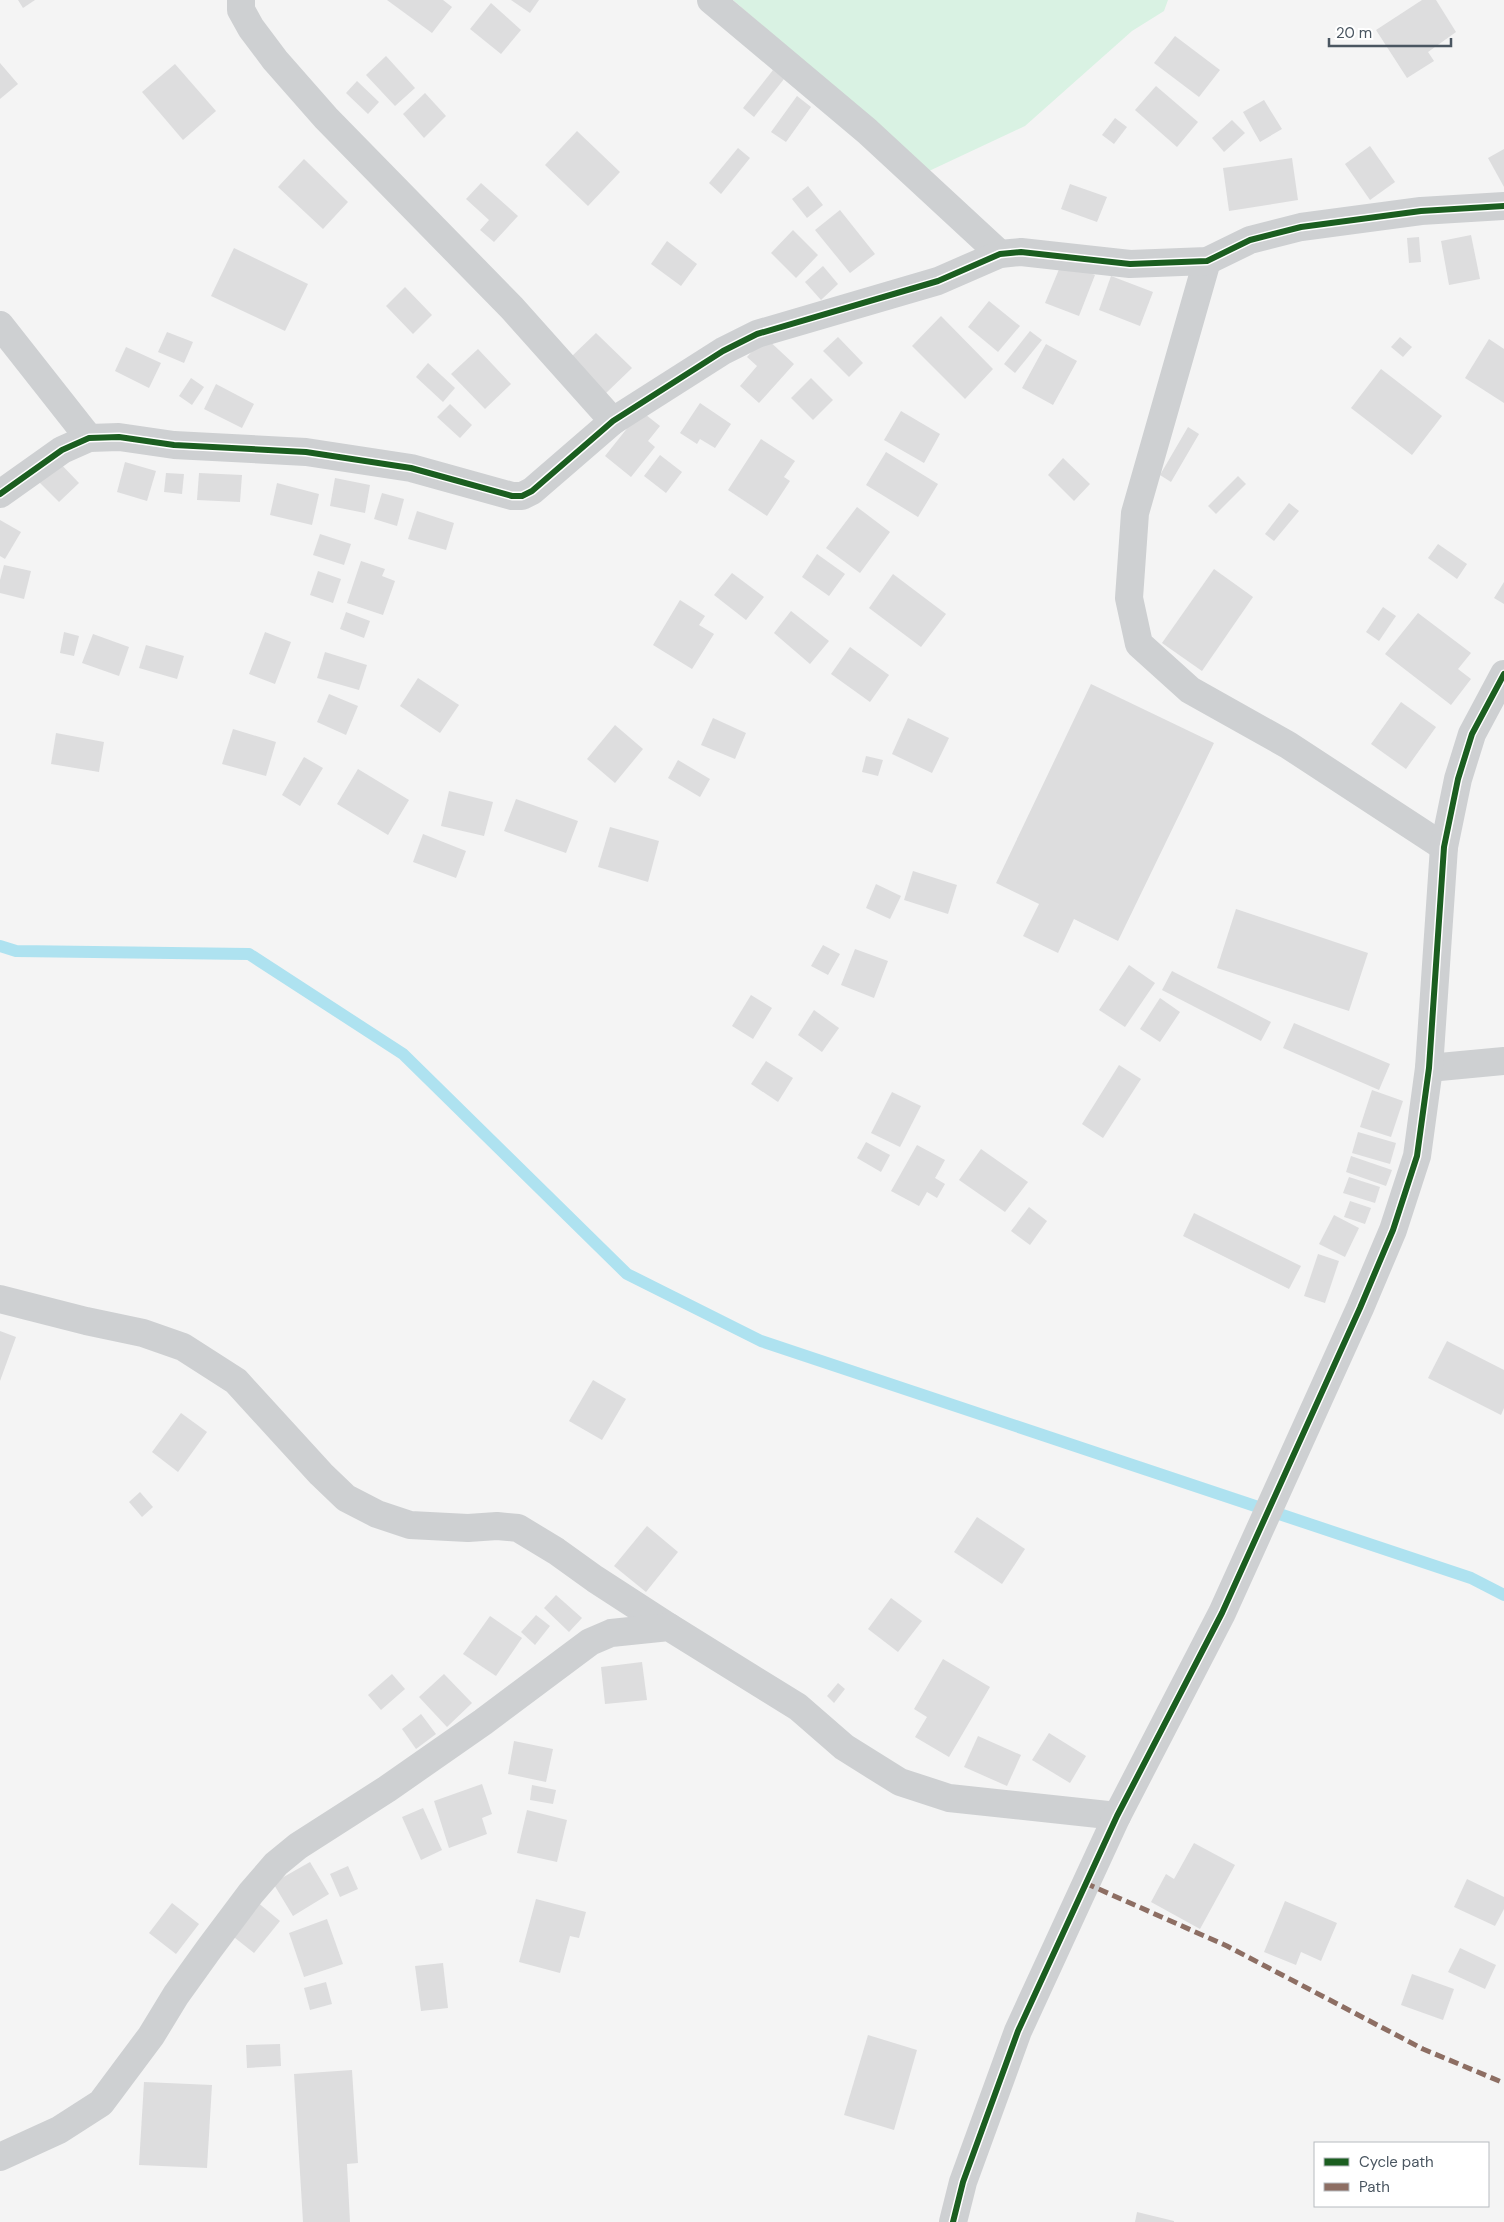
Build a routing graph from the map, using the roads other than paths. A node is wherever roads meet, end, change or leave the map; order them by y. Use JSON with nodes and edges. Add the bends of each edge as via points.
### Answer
{"nodes":[{"id":1,"x":242,"y":0,"type":"edge"},
{"id":2,"x":712,"y":0,"type":"edge"},
{"id":3,"x":1504,"y":206,"type":"edge"},
{"id":4,"x":1000,"y":254,"type":"junction"},
{"id":5,"x":1207,"y":261,"type":"junction"},
{"id":6,"x":0,"y":325,"type":"edge"},
{"id":7,"x":613,"y":421,"type":"junction"},
{"id":8,"x":89,"y":438,"type":"junction"},
{"id":9,"x":0,"y":494,"type":"edge"},
{"id":10,"x":1504,"y":674,"type":"edge"},
{"id":11,"x":1444,"y":847,"type":"junction"},
{"id":12,"x":1504,"y":1061,"type":"edge"},
{"id":13,"x":1429,"y":1068,"type":"junction"},
{"id":14,"x":0,"y":1299,"type":"edge"},
{"id":15,"x":669,"y":1627,"type":"junction"},
{"id":16,"x":1117,"y":1816,"type":"junction"},
{"id":17,"x":0,"y":2157,"type":"edge"},
{"id":18,"x":953,"y":2222,"type":"edge"}],
"edges":[{"from":1,"to":7,"type":"street","via":[[241,10],[251,28],[281,67],[326,118],[512,308]]},
{"from":2,"to":4,"type":"street","via":[[867,131]]},
{"from":3,"to":5,"type":"street","via":[[1421,211],[1301,227],[1250,240]]},
{"from":4,"to":5,"type":"street","via":[[1021,252],[1130,264]]},
{"from":4,"to":7,"type":"street","via":[[938,281],[758,334],[723,351]]},
{"from":5,"to":11,"type":"street","via":[[1135,513],[1129,598],[1139,644],[1190,690],[1288,745]]},
{"from":6,"to":8,"type":"street"},
{"from":7,"to":8,"type":"street","via":[[532,491],[522,496],[411,468],[306,452],[174,445],[119,437]]},
{"from":8,"to":9,"type":"street","via":[[62,450]]},
{"from":10,"to":11,"type":"street","via":[[1472,734],[1458,780]]},
{"from":11,"to":13,"type":"street"},
{"from":12,"to":13,"type":"street"},
{"from":13,"to":16,"type":"street","via":[[1417,1156],[1390,1238],[1222,1613]]},
{"from":14,"to":15,"type":"street","via":[[143,1333],[183,1347],[236,1381],[346,1498],[410,1525],[518,1528]]},
{"from":15,"to":16,"type":"street","via":[[798,1707],[844,1746],[900,1782],[949,1798]]},
{"from":15,"to":17,"type":"street","via":[[611,1632],[590,1642],[483,1722],[298,1846],[276,1864],[251,1893],[101,2104],[60,2130]]},
{"from":16,"to":18,"type":"street","via":[[1018,2031],[963,2182]]}]}
